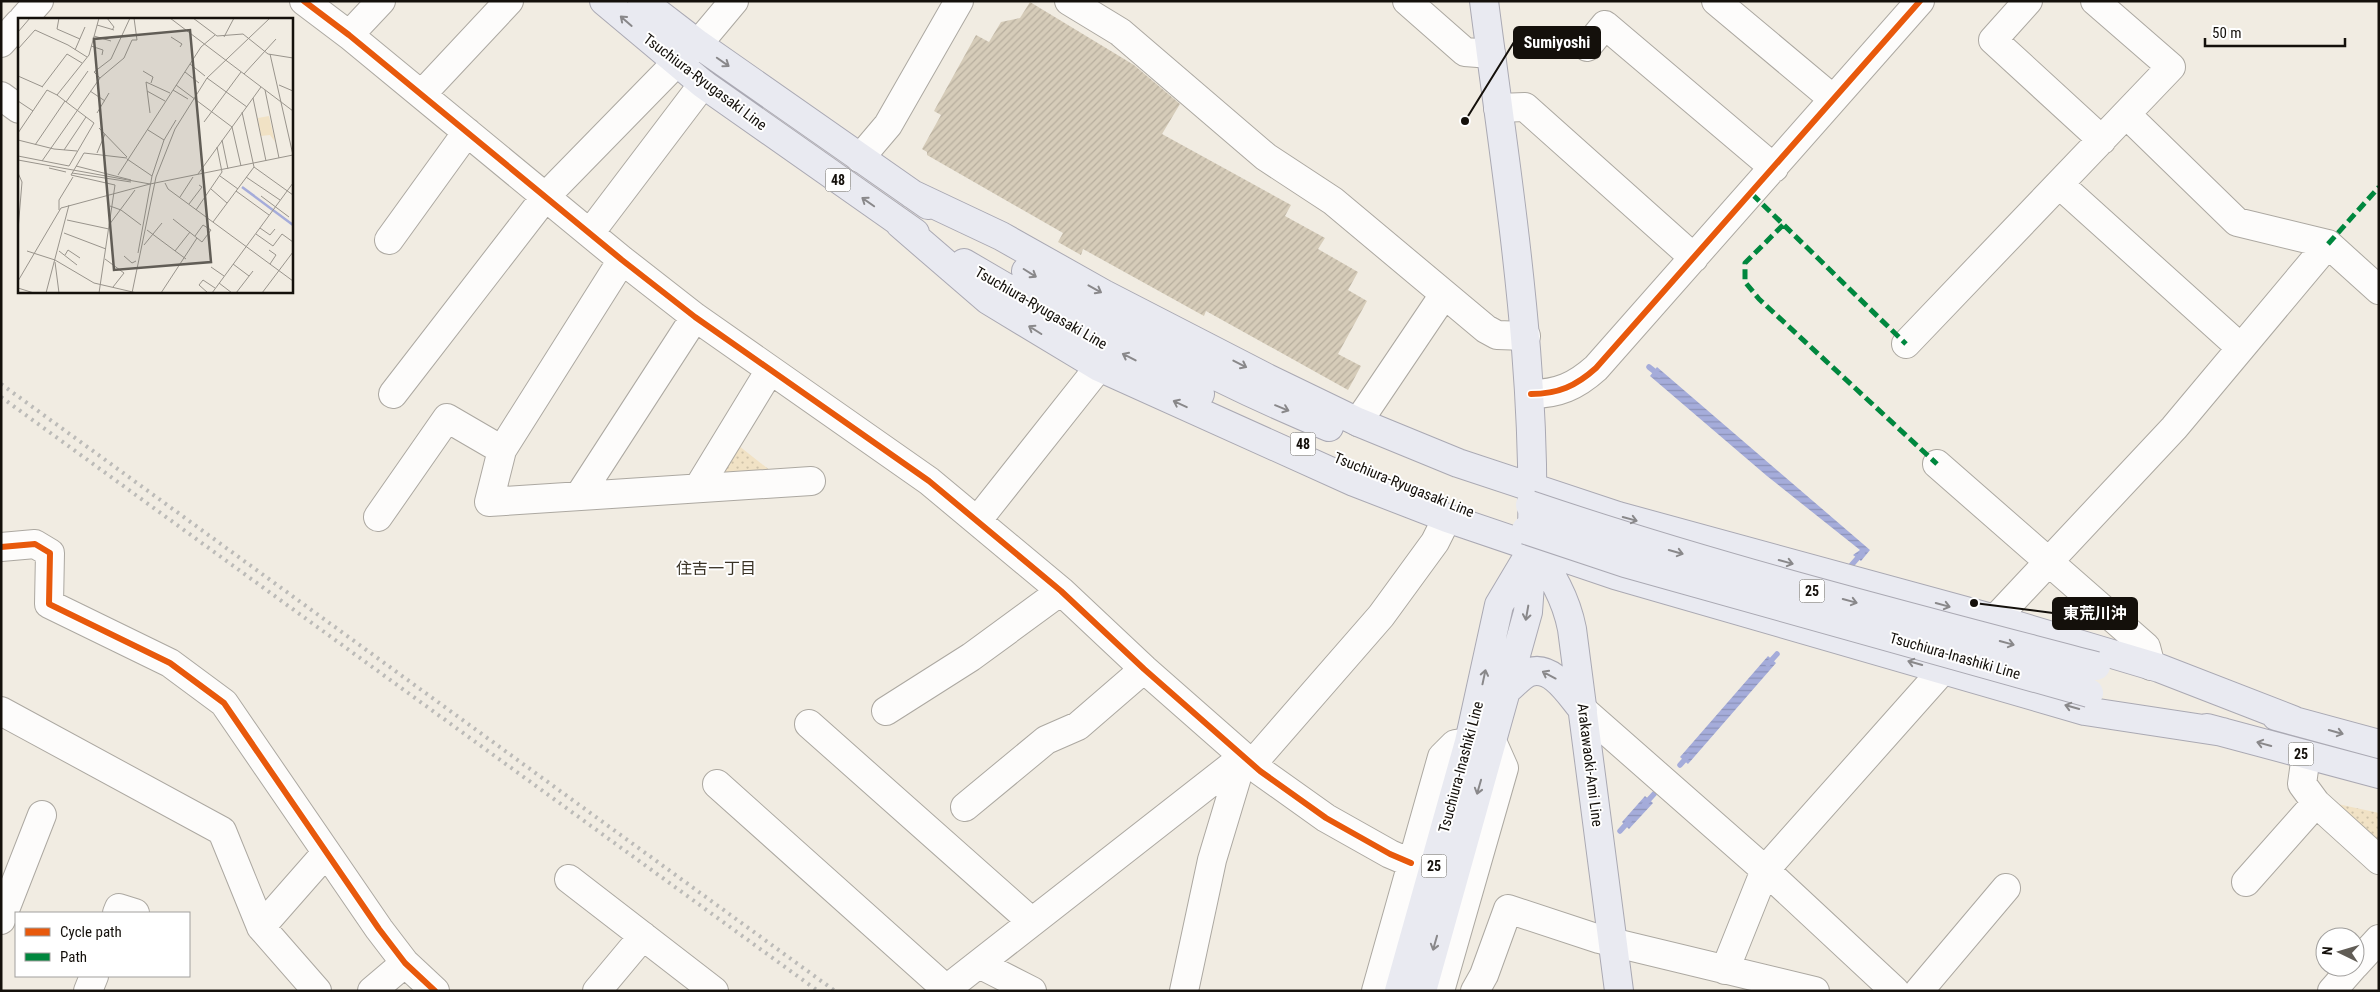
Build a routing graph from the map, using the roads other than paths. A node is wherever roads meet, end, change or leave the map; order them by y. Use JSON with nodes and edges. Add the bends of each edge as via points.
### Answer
{"nodes":[{"id":1,"x":39,"y":1,"type":"edge"},
{"id":2,"x":304,"y":1,"type":"edge"},
{"id":3,"x":381,"y":1,"type":"edge"},
{"id":4,"x":509,"y":1,"type":"edge"},
{"id":5,"x":604,"y":1,"type":"edge"},
{"id":6,"x":642,"y":1,"type":"edge"},
{"id":7,"x":734,"y":1,"type":"edge"},
{"id":8,"x":959,"y":1,"type":"edge"},
{"id":9,"x":1069,"y":1,"type":"edge"},
{"id":10,"x":1407,"y":1,"type":"edge"},
{"id":11,"x":1484,"y":1,"type":"edge"},
{"id":12,"x":1716,"y":1,"type":"edge"},
{"id":13,"x":1920,"y":1,"type":"edge"},
{"id":14,"x":2028,"y":1,"type":"edge"},
{"id":15,"x":2095,"y":1,"type":"edge"},
{"id":16,"x":24,"y":18,"type":"edge"},
{"id":17,"x":18,"y":25,"type":"edge"},
{"id":18,"x":349,"y":35,"type":"junction"},
{"id":19,"x":1,"y":43,"type":"edge"},
{"id":20,"x":698,"y":44,"type":"junction"},
{"id":21,"x":1587,"y":47,"type":"dead end"},
{"id":22,"x":1491,"y":54,"type":"junction"},
{"id":23,"x":676,"y":63,"type":"junction"},
{"id":24,"x":703,"y":84,"type":"junction"},
{"id":25,"x":422,"y":94,"type":"junction"},
{"id":26,"x":1,"y":96,"type":"edge"},
{"id":27,"x":1833,"y":99,"type":"junction"},
{"id":28,"x":18,"y":108,"type":"edge"},
{"id":29,"x":1498,"y":108,"type":"junction"},
{"id":30,"x":2127,"y":115,"type":"junction"},
{"id":31,"x":467,"y":132,"type":"junction"},
{"id":32,"x":2102,"y":140,"type":"junction"},
{"id":33,"x":860,"y":158,"type":"junction"},
{"id":34,"x":1774,"y":168,"type":"junction"},
{"id":35,"x":2059,"y":184,"type":"junction"},
{"id":36,"x":912,"y":194,"type":"junction"},
{"id":37,"x":546,"y":196,"type":"junction"},
{"id":38,"x":900,"y":224,"type":"junction"},
{"id":39,"x":590,"y":233,"type":"junction"},
{"id":40,"x":389,"y":240,"type":"dead end"},
{"id":41,"x":2328,"y":244,"type":"junction"},
{"id":42,"x":1694,"y":258,"type":"junction"},
{"id":43,"x":622,"y":260,"type":"junction"},
{"id":44,"x":2379,"y":290,"type":"edge"},
{"id":45,"x":1443,"y":296,"type":"junction"},
{"id":46,"x":694,"y":317,"type":"junction"},
{"id":47,"x":1094,"y":326,"type":"junction"},
{"id":48,"x":1526,"y":336,"type":"junction"},
{"id":49,"x":1906,"y":344,"type":"dead end"},
{"id":50,"x":2241,"y":348,"type":"junction"},
{"id":51,"x":1099,"y":367,"type":"junction"},
{"id":52,"x":770,"y":370,"type":"junction"},
{"id":53,"x":393,"y":394,"type":"dead end"},
{"id":54,"x":1531,"y":394,"type":"junction"},
{"id":55,"x":1358,"y":422,"type":"junction"},
{"id":56,"x":502,"y":450,"type":"junction"},
{"id":57,"x":1937,"y":464,"type":"dead end"},
{"id":58,"x":811,"y":481,"type":"dead end"},
{"id":59,"x":698,"y":488,"type":"junction"},
{"id":60,"x":579,"y":496,"type":"junction"},
{"id":61,"x":378,"y":517,"type":"dead end"},
{"id":62,"x":1448,"y":518,"type":"junction"},
{"id":63,"x":1531,"y":518,"type":"junction"},
{"id":64,"x":977,"y":521,"type":"junction"},
{"id":65,"x":1,"y":547,"type":"edge"},
{"id":66,"x":2050,"y":560,"type":"junction"},
{"id":67,"x":1062,"y":591,"type":"junction"},
{"id":68,"x":1995,"y":619,"type":"junction"},
{"id":69,"x":2151,"y":666,"type":"junction"},
{"id":70,"x":1144,"y":669,"type":"junction"},
{"id":71,"x":1942,"y":671,"type":"junction"},
{"id":72,"x":1508,"y":689,"type":"junction"},
{"id":73,"x":1583,"y":710,"type":"junction"},
{"id":74,"x":1,"y":711,"type":"edge"},
{"id":75,"x":886,"y":711,"type":"dead end"},
{"id":76,"x":2293,"y":720,"type":"junction"},
{"id":77,"x":809,"y":724,"type":"dead end"},
{"id":78,"x":2223,"y":732,"type":"junction"},
{"id":79,"x":1480,"y":742,"type":"junction"},
{"id":80,"x":2379,"y":744,"type":"edge"},
{"id":81,"x":2306,"y":755,"type":"junction"},
{"id":82,"x":1248,"y":761,"type":"junction"},
{"id":83,"x":2379,"y":774,"type":"edge"},
{"id":84,"x":717,"y":784,"type":"dead end"},
{"id":85,"x":2316,"y":803,"type":"junction"},
{"id":86,"x":965,"y":807,"type":"dead end"},
{"id":87,"x":42,"y":815,"type":"dead end"},
{"id":88,"x":326,"y":853,"type":"junction"},
{"id":89,"x":2379,"y":860,"type":"edge"},
{"id":90,"x":1411,"y":863,"type":"junction"},
{"id":91,"x":1765,"y":870,"type":"junction"},
{"id":92,"x":569,"y":879,"type":"dead end"},
{"id":93,"x":2246,"y":882,"type":"dead end"},
{"id":94,"x":2006,"y":888,"type":"dead end"},
{"id":95,"x":1468,"y":892,"type":"junction"},
{"id":96,"x":1508,"y":910,"type":"junction"},
{"id":97,"x":117,"y":912,"type":"edge"},
{"id":98,"x":132,"y":912,"type":"edge"},
{"id":99,"x":1,"y":920,"type":"edge"},
{"id":100,"x":1032,"y":922,"type":"junction"},
{"id":101,"x":261,"y":927,"type":"junction"},
{"id":102,"x":644,"y":936,"type":"junction"},
{"id":103,"x":2379,"y":939,"type":"edge"},
{"id":104,"x":1613,"y":942,"type":"junction"},
{"id":105,"x":2365,"y":954,"type":"edge"},
{"id":106,"x":405,"y":963,"type":"junction"},
{"id":107,"x":979,"y":964,"type":"junction"},
{"id":108,"x":1725,"y":970,"type":"junction"},
{"id":109,"x":94,"y":977,"type":"edge"},
{"id":110,"x":2344,"y":977,"type":"edge"},
{"id":111,"x":945,"y":990,"type":"edge"},
{"id":112,"x":88,"y":991,"type":"edge"},
{"id":113,"x":317,"y":991,"type":"edge"},
{"id":114,"x":372,"y":991,"type":"edge"},
{"id":115,"x":435,"y":991,"type":"edge"},
{"id":116,"x":598,"y":991,"type":"edge"},
{"id":117,"x":714,"y":991,"type":"edge"},
{"id":118,"x":1032,"y":991,"type":"edge"},
{"id":119,"x":1184,"y":991,"type":"edge"},
{"id":120,"x":1376,"y":991,"type":"edge"},
{"id":121,"x":1399,"y":991,"type":"edge"},
{"id":122,"x":1422,"y":991,"type":"edge"},
{"id":123,"x":1440,"y":991,"type":"edge"},
{"id":124,"x":1475,"y":991,"type":"edge"},
{"id":125,"x":1619,"y":991,"type":"edge"},
{"id":126,"x":1815,"y":991,"type":"edge"},
{"id":127,"x":1895,"y":991,"type":"edge"},
{"id":128,"x":1919,"y":991,"type":"edge"},
{"id":129,"x":2332,"y":991,"type":"edge"}],
"edges":[{"from":1,"to":16,"type":"street"},
{"from":2,"to":18,"type":"street"},
{"from":3,"to":18,"type":"street"},
{"from":4,"to":25,"type":"street"},
{"from":23,"to":5,"type":"main road","name":"Tsuchiura-Ryugasaki Line","number":"48","one_way":true},
{"from":6,"to":20,"type":"main road","name":"Tsuchiura-Ryugasaki Line","number":"48"},
{"from":7,"to":20,"type":"street"},
{"from":8,"to":33,"type":"street","via":[[888,125]]},
{"from":9,"to":45,"type":"street","via":[[1120,32],[1266,157],[1333,201]]},
{"from":10,"to":22,"type":"street","via":[[1465,52]]},
{"from":11,"to":22,"type":"main road"},
{"from":12,"to":27,"type":"street"},
{"from":13,"to":27,"type":"street"},
{"from":14,"to":32,"type":"street","via":[[1993,40]]},
{"from":15,"to":30,"type":"street","via":[[2171,67]]},
{"from":17,"to":19,"type":"street"},
{"from":18,"to":25,"type":"street"},
{"from":20,"to":23,"type":"street"},
{"from":20,"to":33,"type":"main road","name":"Tsuchiura-Ryugasaki Line","number":"48","one_way":true},
{"from":21,"to":34,"type":"street","via":[[1605,25]]},
{"from":22,"to":29,"type":"main road"},
{"from":23,"to":24,"type":"main road","name":"Tsuchiura-Ryugasaki Line","number":"48"},
{"from":23,"to":37,"type":"street"},
{"from":38,"to":24,"type":"main road","name":"Tsuchiura-Ryugasaki Line","number":"48","one_way":true},
{"from":24,"to":39,"type":"street"},
{"from":25,"to":31,"type":"street"},
{"from":26,"to":28,"type":"street"},
{"from":27,"to":34,"type":"street"},
{"from":29,"to":42,"type":"street","via":[[1525,107]]},
{"from":29,"to":48,"type":"main road"},
{"from":30,"to":32,"type":"street"},
{"from":30,"to":41,"type":"street","via":[[2237,222]]},
{"from":31,"to":37,"type":"street"},
{"from":31,"to":40,"type":"street"},
{"from":32,"to":35,"type":"street"},
{"from":33,"to":36,"type":"main road","name":"Tsuchiura-Ryugasaki Line","number":"48"},
{"from":34,"to":42,"type":"street"},
{"from":35,"to":49,"type":"street"},
{"from":35,"to":50,"type":"street"},
{"from":36,"to":47,"type":"main road","name":"Tsuchiura-Ryugasaki Line","number":"48","one_way":true},
{"from":36,"to":55,"type":"main road","one_way":true,"via":[[1001,236],[1104,294]]},
{"from":37,"to":39,"type":"street"},
{"from":37,"to":53,"type":"street"},
{"from":38,"to":47,"type":"main road","name":"Tsuchiura-Ryugasaki Line","number":"48"},
{"from":51,"to":38,"type":"main road","one_way":true,"via":[[988,300]]},
{"from":39,"to":43,"type":"street"},
{"from":41,"to":44,"type":"street"},
{"from":41,"to":50,"type":"street"},
{"from":42,"to":54,"type":"street","via":[[1580,382],[1561,392]]},
{"from":43,"to":46,"type":"street"},
{"from":43,"to":56,"type":"street"},
{"from":45,"to":48,"type":"street","via":[[1490,332]]},
{"from":45,"to":55,"type":"street"},
{"from":46,"to":52,"type":"street"},
{"from":46,"to":60,"type":"street"},
{"from":47,"to":63,"type":"main road","name":"Tsuchiura-Ryugasaki Line","number":"48","via":[[1284,436],[1459,508]]},
{"from":48,"to":54,"type":"main road"},
{"from":50,"to":66,"type":"street","via":[[2174,428]]},
{"from":62,"to":51,"type":"main road","one_way":true,"via":[[1354,482]]},
{"from":51,"to":64,"type":"street"},
{"from":52,"to":59,"type":"street"},
{"from":52,"to":64,"type":"street","via":[[929,481]]},
{"from":54,"to":63,"type":"main road"},
{"from":55,"to":63,"type":"main road","via":[[1458,463]]},
{"from":56,"to":60,"type":"street","via":[[489,502]]},
{"from":56,"to":61,"type":"street","via":[[447,418]]},
{"from":57,"to":66,"type":"street"},
{"from":58,"to":59,"type":"street"},
{"from":59,"to":60,"type":"street"},
{"from":62,"to":63,"type":"main road"},
{"from":62,"to":82,"type":"street","via":[[1435,542],[1381,616]]},
{"from":63,"to":68,"type":"main road","one_way":true,"via":[[1618,516]]},
{"from":71,"to":63,"type":"main road","one_way":true,"via":[[1615,575]]},
{"from":63,"to":72,"type":"main road","name":"Tsuchiura-Inashiki Line","number":"25","one_way":true,"via":[[1528,612]]},
{"from":63,"to":73,"type":"main road","name":"Arakawaoki-Ami Line","via":[[1569,614]]},
{"from":63,"to":76,"type":"main road","name":"Tsuchiura-Inashiki Line","number":"25","one_way":true,"bridge":true,"via":[[1632,539],[1789,585]]},
{"from":63,"to":78,"type":"main road","name":"Tsuchiura-Inashiki Line","number":"25","bridge":true,"via":[[1634,565]]},
{"from":79,"to":63,"type":"main road","name":"Tsuchiura-Inashiki Line","number":"25","one_way":true,"via":[[1499,605]]},
{"from":64,"to":67,"type":"street"},
{"from":65,"to":88,"type":"street","via":[[35,544],[50,553],[49,604],[170,663],[224,702]]},
{"from":66,"to":68,"type":"street"},
{"from":66,"to":69,"type":"street","via":[[2146,647]]},
{"from":67,"to":70,"type":"street"},
{"from":67,"to":75,"type":"street","via":[[971,657]]},
{"from":68,"to":69,"type":"main road"},
{"from":69,"to":76,"type":"main road"},
{"from":70,"to":82,"type":"street"},
{"from":70,"to":86,"type":"street","via":[[1078,726],[1046,740]]},
{"from":78,"to":71,"type":"main road","one_way":true,"via":[[2085,711]]},
{"from":71,"to":91,"type":"street"},
{"from":73,"to":72,"type":"main road","one_way":true,"via":[[1556,679],[1543,671],[1529,672]]},
{"from":72,"to":79,"type":"main road","name":"Tsuchiura-Inashiki Line","number":"25"},
{"from":73,"to":91,"type":"street"},
{"from":73,"to":104,"type":"main road","name":"Arakawaoki-Ami Line"},
{"from":74,"to":101,"type":"street","via":[[222,831]]},
{"from":76,"to":80,"type":"main road","name":"Tsuchiura-Inashiki Line","number":"25","one_way":true},
{"from":77,"to":100,"type":"street"},
{"from":81,"to":78,"type":"main road","name":"Tsuchiura-Inashiki Line","number":"25","one_way":true},
{"from":79,"to":90,"type":"street","via":[[1455,744],[1442,757]]},
{"from":79,"to":95,"type":"street","via":[[1504,768]]},
{"from":79,"to":121,"type":"main road","name":"Tsuchiura-Inashiki Line","number":"25"},
{"from":79,"to":122,"type":"main road","name":"Tsuchiura-Inashiki Line","number":"25","one_way":true},
{"from":81,"to":83,"type":"main road","name":"Tsuchiura-Inashiki Line","number":"25"},
{"from":81,"to":85,"type":"street","via":[[2302,784]]},
{"from":82,"to":90,"type":"street","via":[[1326,818]]},
{"from":82,"to":100,"type":"street"},
{"from":82,"to":119,"type":"street","via":[[1212,860]]},
{"from":84,"to":111,"type":"street"},
{"from":85,"to":89,"type":"street"},
{"from":85,"to":93,"type":"street"},
{"from":87,"to":99,"type":"street"},
{"from":88,"to":101,"type":"street"},
{"from":88,"to":106,"type":"street"},
{"from":90,"to":120,"type":"street"},
{"from":91,"to":108,"type":"street"},
{"from":91,"to":127,"type":"street"},
{"from":92,"to":102,"type":"street"},
{"from":94,"to":128,"type":"street"},
{"from":95,"to":96,"type":"street"},
{"from":95,"to":123,"type":"street"},
{"from":96,"to":104,"type":"street"},
{"from":96,"to":124,"type":"street"},
{"from":97,"to":98,"type":"street","via":[[119,908]]},
{"from":100,"to":107,"type":"street"},
{"from":101,"to":113,"type":"street"},
{"from":102,"to":116,"type":"street"},
{"from":102,"to":117,"type":"street"},
{"from":103,"to":105,"type":"street"},
{"from":104,"to":108,"type":"street"},
{"from":104,"to":125,"type":"main road","name":"Arakawaoki-Ami Line"},
{"from":106,"to":114,"type":"street"},
{"from":106,"to":115,"type":"street"},
{"from":107,"to":111,"type":"street"},
{"from":107,"to":118,"type":"street"},
{"from":108,"to":126,"type":"street"},
{"from":109,"to":112,"type":"street"},
{"from":110,"to":129,"type":"street"}]}
